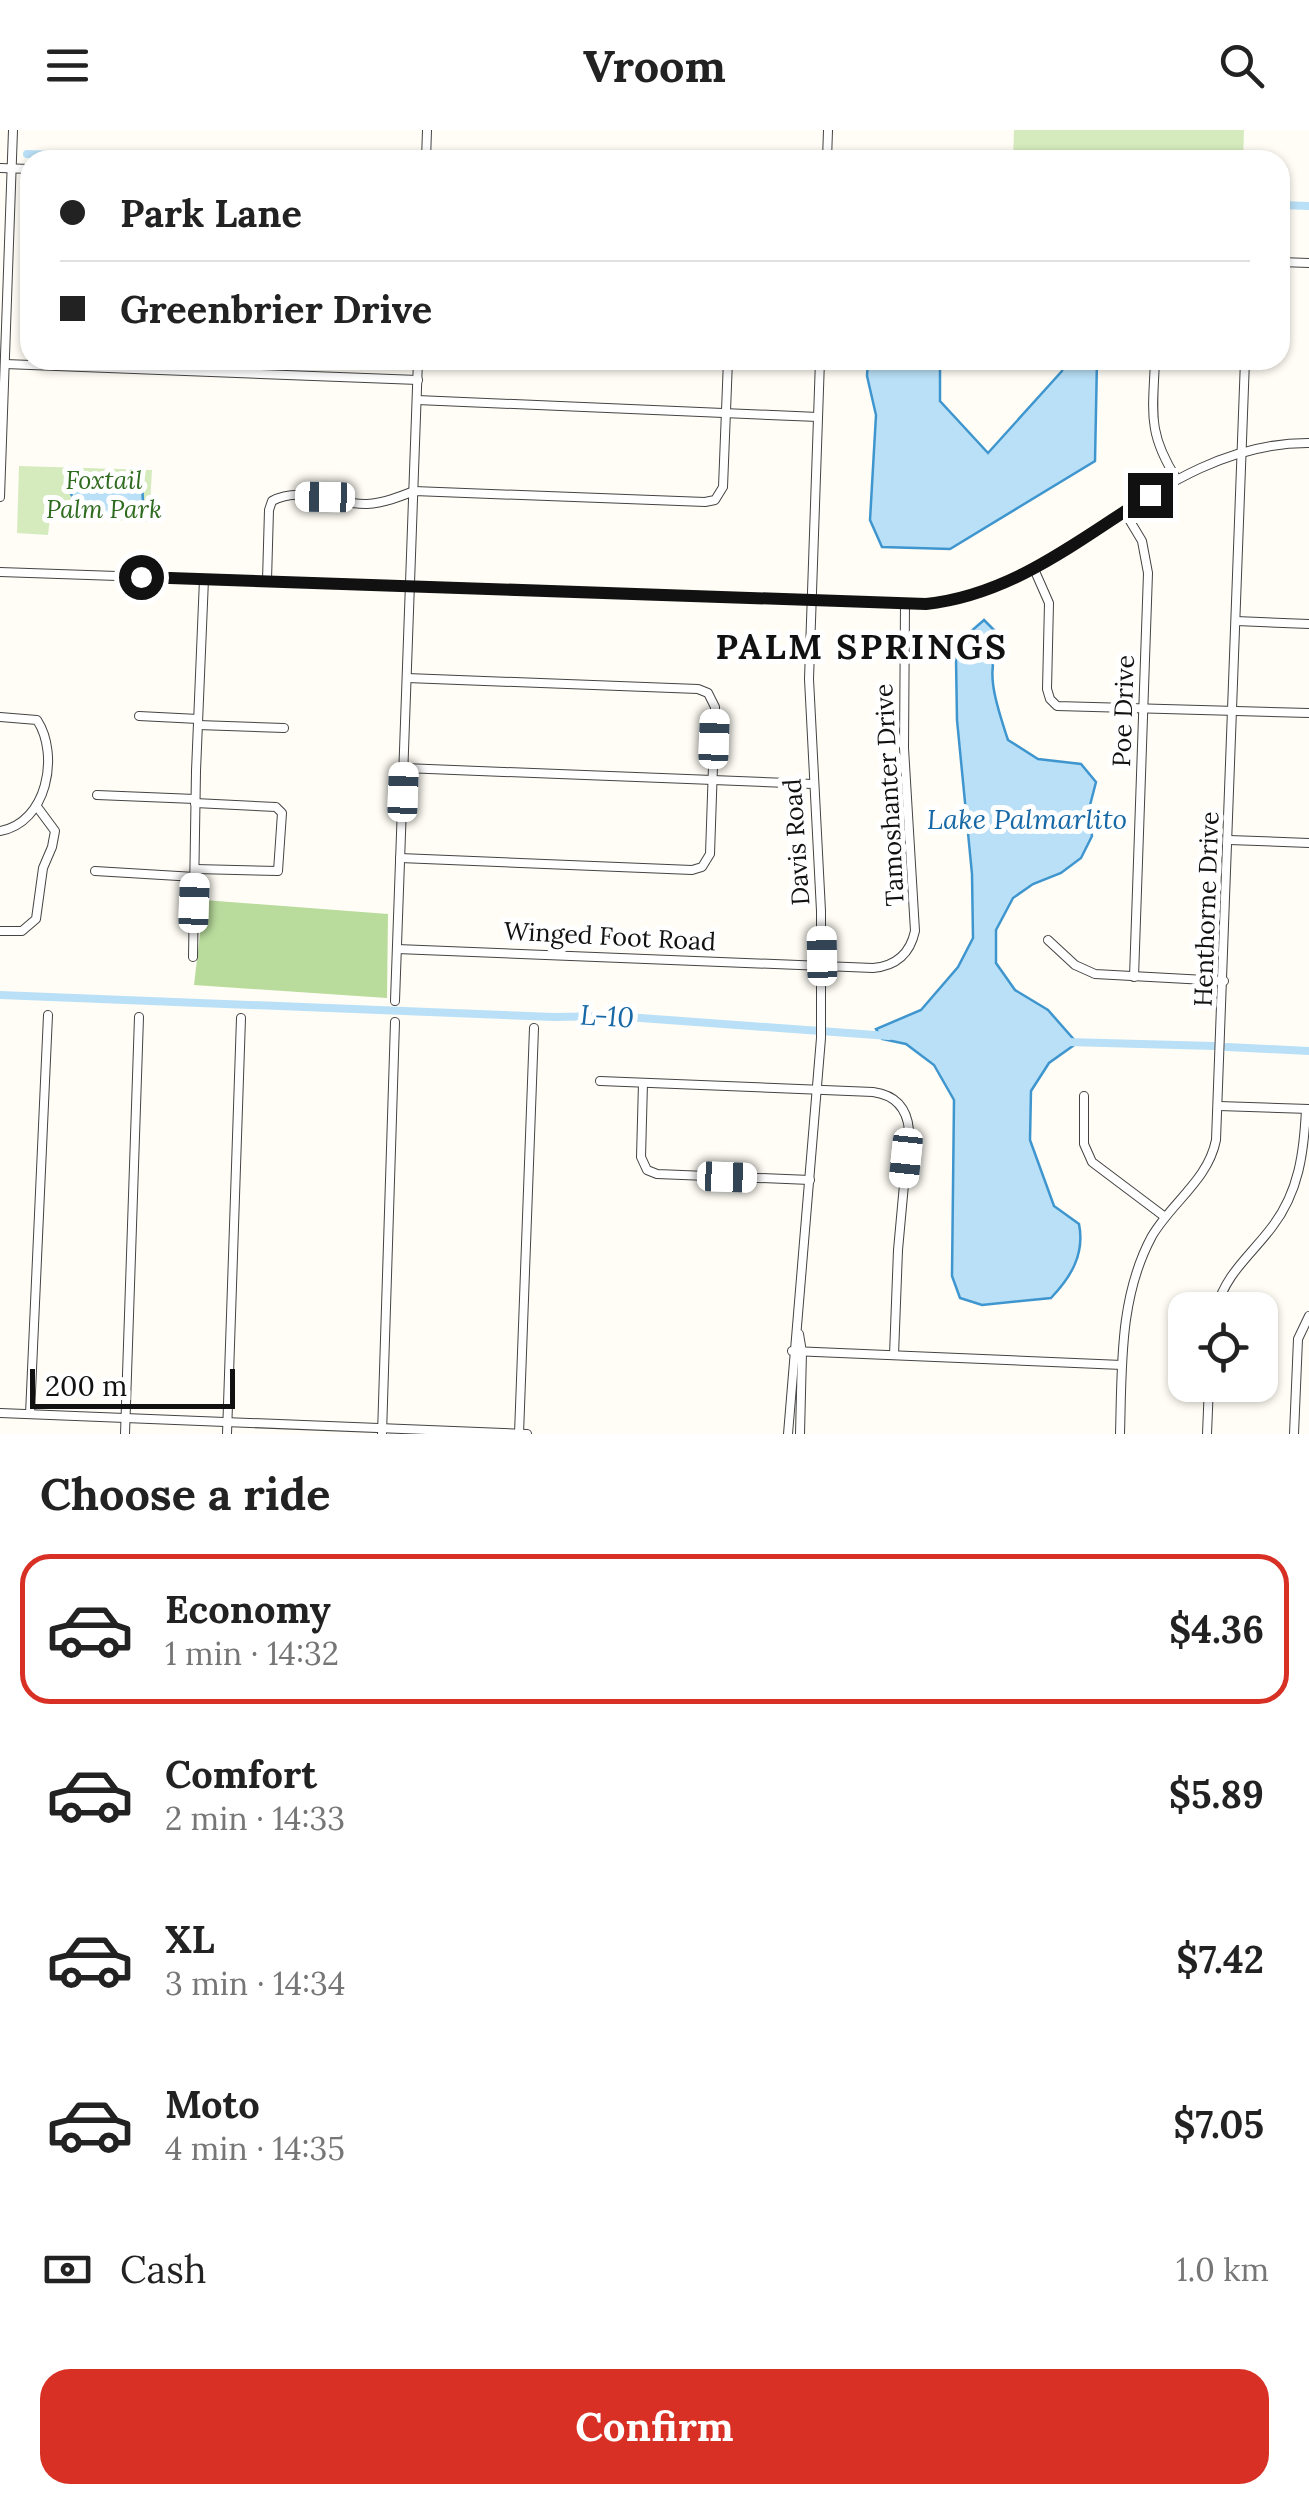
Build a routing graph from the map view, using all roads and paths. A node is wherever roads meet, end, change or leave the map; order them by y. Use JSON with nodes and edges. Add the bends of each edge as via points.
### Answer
{"nodes":[{"id":1,"x":14,"y":130,"type":"edge"},
{"id":2,"x":0,"y":168,"type":"edge"},
{"id":3,"x":12,"y":168,"type":"junction"},
{"id":4,"x":20,"y":168,"type":"edge"},
{"id":5,"x":4,"y":263,"type":"edge"},
{"id":6,"x":3,"y":319,"type":"edge"},
{"id":7,"x":5,"y":364,"type":"junction"},
{"id":8,"x":20,"y":365,"type":"edge"},
{"id":9,"x":148,"y":370,"type":"edge"},
{"id":10,"x":418,"y":370,"type":"edge"},
{"id":11,"x":728,"y":370,"type":"edge"},
{"id":12,"x":820,"y":370,"type":"edge"},
{"id":13,"x":1155,"y":370,"type":"edge"},
{"id":14,"x":1245,"y":370,"type":"edge"},
{"id":15,"x":219,"y":373,"type":"joint"},
{"id":16,"x":418,"y":380,"type":"junction"},
{"id":17,"x":417,"y":400,"type":"junction"},
{"id":18,"x":726,"y":413,"type":"junction"},
{"id":19,"x":818,"y":416,"type":"junction"},
{"id":20,"x":1309,"y":444,"type":"edge"},
{"id":21,"x":1242,"y":451,"type":"junction"},
{"id":22,"x":1,"y":460,"type":"edge"},
{"id":23,"x":1176,"y":478,"type":"junction"},
{"id":24,"x":414,"y":491,"type":"junction"},
{"id":25,"x":0,"y":496,"type":"edge"},
{"id":26,"x":1124,"y":511,"type":"junction"},
{"id":27,"x":1034,"y":569,"type":"junction"},
{"id":28,"x":0,"y":572,"type":"edge"},
{"id":29,"x":204,"y":578,"type":"junction"},
{"id":30,"x":267,"y":580,"type":"junction"},
{"id":31,"x":410,"y":584,"type":"junction"},
{"id":32,"x":811,"y":600,"type":"junction"},
{"id":33,"x":905,"y":604,"type":"junction"},
{"id":34,"x":1236,"y":621,"type":"junction"},
{"id":35,"x":1309,"y":624,"type":"edge"},
{"id":36,"x":407,"y":678,"type":"junction"},
{"id":37,"x":1143,"y":710,"type":"junction"},
{"id":38,"x":1234,"y":710,"type":"junction"},
{"id":39,"x":1309,"y":713,"type":"edge"},
{"id":40,"x":140,"y":716,"type":"dead end"},
{"id":41,"x":0,"y":717,"type":"edge"},
{"id":42,"x":198,"y":722,"type":"junction"},
{"id":43,"x":284,"y":728,"type":"dead end"},
{"id":44,"x":404,"y":768,"type":"junction"},
{"id":45,"x":712,"y":780,"type":"junction"},
{"id":46,"x":812,"y":784,"type":"junction"},
{"id":47,"x":97,"y":794,"type":"dead end"},
{"id":48,"x":195,"y":801,"type":"junction"},
{"id":49,"x":38,"y":808,"type":"junction"},
{"id":50,"x":0,"y":831,"type":"edge"},
{"id":51,"x":1229,"y":840,"type":"junction"},
{"id":52,"x":1309,"y":843,"type":"edge"},
{"id":53,"x":400,"y":858,"type":"junction"},
{"id":54,"x":96,"y":871,"type":"dead end"},
{"id":55,"x":195,"y":873,"type":"junction"},
{"id":56,"x":0,"y":931,"type":"edge"},
{"id":57,"x":1048,"y":940,"type":"dead end"},
{"id":58,"x":397,"y":949,"type":"junction"},
{"id":59,"x":193,"y":956,"type":"dead end"},
{"id":60,"x":822,"y":966,"type":"junction"},
{"id":61,"x":1134,"y":977,"type":"junction"},
{"id":62,"x":1224,"y":981,"type":"junction"},
{"id":63,"x":396,"y":1001,"type":"dead end"},
{"id":64,"x":48,"y":1015,"type":"dead end"},
{"id":65,"x":139,"y":1016,"type":"dead end"},
{"id":66,"x":241,"y":1018,"type":"dead end"},
{"id":67,"x":395,"y":1022,"type":"dead end"},
{"id":68,"x":534,"y":1028,"type":"dead end"},
{"id":69,"x":600,"y":1081,"type":"dead end"},
{"id":70,"x":643,"y":1082,"type":"junction"},
{"id":71,"x":818,"y":1090,"type":"junction"},
{"id":72,"x":1084,"y":1096,"type":"dead end"},
{"id":73,"x":1219,"y":1106,"type":"junction"},
{"id":74,"x":1308,"y":1109,"type":"edge"},
{"id":75,"x":810,"y":1180,"type":"junction"},
{"id":76,"x":1165,"y":1217,"type":"junction"},
{"id":77,"x":1223,"y":1292,"type":"edge"},
{"id":78,"x":1309,"y":1316,"type":"edge"},
{"id":79,"x":797,"y":1352,"type":"junction"},
{"id":80,"x":894,"y":1356,"type":"junction"},
{"id":81,"x":1122,"y":1365,"type":"junction"},
{"id":82,"x":1208,"y":1402,"type":"edge"},
{"id":83,"x":0,"y":1413,"type":"edge"},
{"id":84,"x":30,"y":1414,"type":"junction"},
{"id":85,"x":125,"y":1418,"type":"junction"},
{"id":86,"x":226,"y":1422,"type":"junction"},
{"id":87,"x":382,"y":1431,"type":"edge"},
{"id":88,"x":124,"y":1434,"type":"edge"},
{"id":89,"x":227,"y":1434,"type":"edge"},
{"id":90,"x":519,"y":1434,"type":"edge"},
{"id":91,"x":527,"y":1434,"type":"edge"},
{"id":92,"x":788,"y":1434,"type":"edge"},
{"id":93,"x":800,"y":1434,"type":"edge"},
{"id":94,"x":1120,"y":1434,"type":"edge"},
{"id":95,"x":1207,"y":1434,"type":"edge"},
{"id":96,"x":1294,"y":1434,"type":"edge"}],
"edges":[{"from":1,"to":3,"type":"street"},
{"from":2,"to":3,"type":"street"},
{"from":3,"to":4,"type":"street"},
{"from":3,"to":5,"type":"street"},
{"from":5,"to":6,"type":"street"},
{"from":6,"to":7,"type":"street"},
{"from":7,"to":8,"type":"street"},
{"from":7,"to":22,"type":"street"},
{"from":9,"to":15,"type":"street"},
{"from":10,"to":16,"type":"street"},
{"from":11,"to":18,"type":"street"},
{"from":12,"to":19,"type":"street","name":"Davis Road"},
{"from":13,"to":23,"type":"street","via":[[1154,435]]},
{"from":14,"to":21,"type":"street","name":"Henthorne Drive"},
{"from":15,"to":16,"type":"street"},
{"from":16,"to":17,"type":"street"},
{"from":17,"to":18,"type":"street"},
{"from":17,"to":24,"type":"street"},
{"from":18,"to":19,"type":"street"},
{"from":18,"to":24,"type":"street","via":[[723,487],[710,502]]},
{"from":19,"to":32,"type":"street","name":"Davis Road"},
{"from":20,"to":21,"type":"street"},
{"from":21,"to":23,"type":"street"},
{"from":21,"to":34,"type":"street","name":"Henthorne Drive"},
{"from":22,"to":25,"type":"street"},
{"from":23,"to":26,"type":"street"},
{"from":24,"to":30,"type":"street","via":[[368,504],[276,498],[269,510]]},
{"from":24,"to":31,"type":"street"},
{"from":26,"to":27,"type":"street"},
{"from":26,"to":37,"type":"street","name":"Poe Drive","via":[[1147,562]]},
{"from":27,"to":33,"type":"street","via":[[965,598]]},
{"from":27,"to":37,"type":"street","via":[[1049,602],[1050,700],[1062,707]]},
{"from":28,"to":29,"type":"street"},
{"from":29,"to":30,"type":"street"},
{"from":29,"to":42,"type":"street"},
{"from":30,"to":31,"type":"street"},
{"from":31,"to":32,"type":"street"},
{"from":31,"to":36,"type":"street"},
{"from":32,"to":33,"type":"street"},
{"from":32,"to":46,"type":"street","name":"Davis Road"},
{"from":33,"to":60,"type":"street","name":"Tamoshanter Drive","via":[[914,936],[888,966]]},
{"from":34,"to":35,"type":"street"},
{"from":34,"to":38,"type":"street","name":"Henthorne Drive"},
{"from":36,"to":44,"type":"street"},
{"from":36,"to":45,"type":"street","via":[[704,690],[715,706]]},
{"from":37,"to":38,"type":"street"},
{"from":37,"to":61,"type":"street","name":"Poe Drive"},
{"from":38,"to":39,"type":"street"},
{"from":38,"to":51,"type":"street","name":"Henthorne Drive"},
{"from":40,"to":42,"type":"street"},
{"from":41,"to":49,"type":"street","via":[[34,719],[43,730],[46,778]]},
{"from":42,"to":43,"type":"street"},
{"from":42,"to":48,"type":"street"},
{"from":44,"to":45,"type":"street"},
{"from":44,"to":53,"type":"street"},
{"from":45,"to":46,"type":"street"},
{"from":45,"to":53,"type":"street","via":[[710,854],[697,870]]},
{"from":46,"to":60,"type":"street","name":"Davis Road"},
{"from":47,"to":48,"type":"street"},
{"from":48,"to":55,"type":"street"},
{"from":48,"to":55,"type":"street","via":[[282,813],[278,871]]},
{"from":49,"to":50,"type":"street"},
{"from":49,"to":56,"type":"street","via":[[55,832],[36,919],[22,931]]},
{"from":51,"to":52,"type":"street"},
{"from":51,"to":62,"type":"street","name":"Henthorne Drive"},
{"from":53,"to":58,"type":"street"},
{"from":54,"to":55,"type":"street"},
{"from":55,"to":59,"type":"street"},
{"from":57,"to":61,"type":"street","via":[[1085,970]]},
{"from":58,"to":60,"type":"street","name":"Winged Foot Road"},
{"from":58,"to":63,"type":"street"},
{"from":60,"to":71,"type":"street","name":"Davis Road"},
{"from":61,"to":62,"type":"street"},
{"from":62,"to":73,"type":"street","name":"Henthorne Drive"},
{"from":64,"to":84,"type":"street"},
{"from":65,"to":85,"type":"street"},
{"from":66,"to":86,"type":"street"},
{"from":67,"to":87,"type":"street"},
{"from":68,"to":90,"type":"street"},
{"from":69,"to":70,"type":"street"},
{"from":70,"to":71,"type":"street"},
{"from":70,"to":75,"type":"street","via":[[641,1157],[647,1170]]},
{"from":71,"to":75,"type":"street","name":"Davis Road"},
{"from":71,"to":80,"type":"street","via":[[883,1094],[908,1121]]},
{"from":72,"to":76,"type":"street","via":[[1084,1144],[1092,1162]]},
{"from":73,"to":74,"type":"street"},
{"from":73,"to":76,"type":"street","name":"Henthorne Drive","via":[[1210,1161]]},
{"from":74,"to":77,"type":"street","via":[[1294,1189]]},
{"from":75,"to":79,"type":"street","name":"Davis Road"},
{"from":76,"to":81,"type":"street","name":"Henthorne Drive","via":[[1132,1284]]},
{"from":78,"to":96,"type":"street","via":[[1298,1339]]},
{"from":79,"to":80,"type":"street"},
{"from":79,"to":92,"type":"street","name":"Davis Road"},
{"from":79,"to":93,"type":"street","name":"Davis Road"},
{"from":80,"to":81,"type":"street"},
{"from":81,"to":94,"type":"street","name":"Henthorne Drive"},
{"from":82,"to":95,"type":"street"},
{"from":83,"to":84,"type":"street"},
{"from":84,"to":85,"type":"street"},
{"from":85,"to":86,"type":"street"},
{"from":85,"to":88,"type":"street"},
{"from":86,"to":87,"type":"street"},
{"from":86,"to":89,"type":"street"},
{"from":87,"to":90,"type":"street"},
{"from":90,"to":91,"type":"street"}]}
